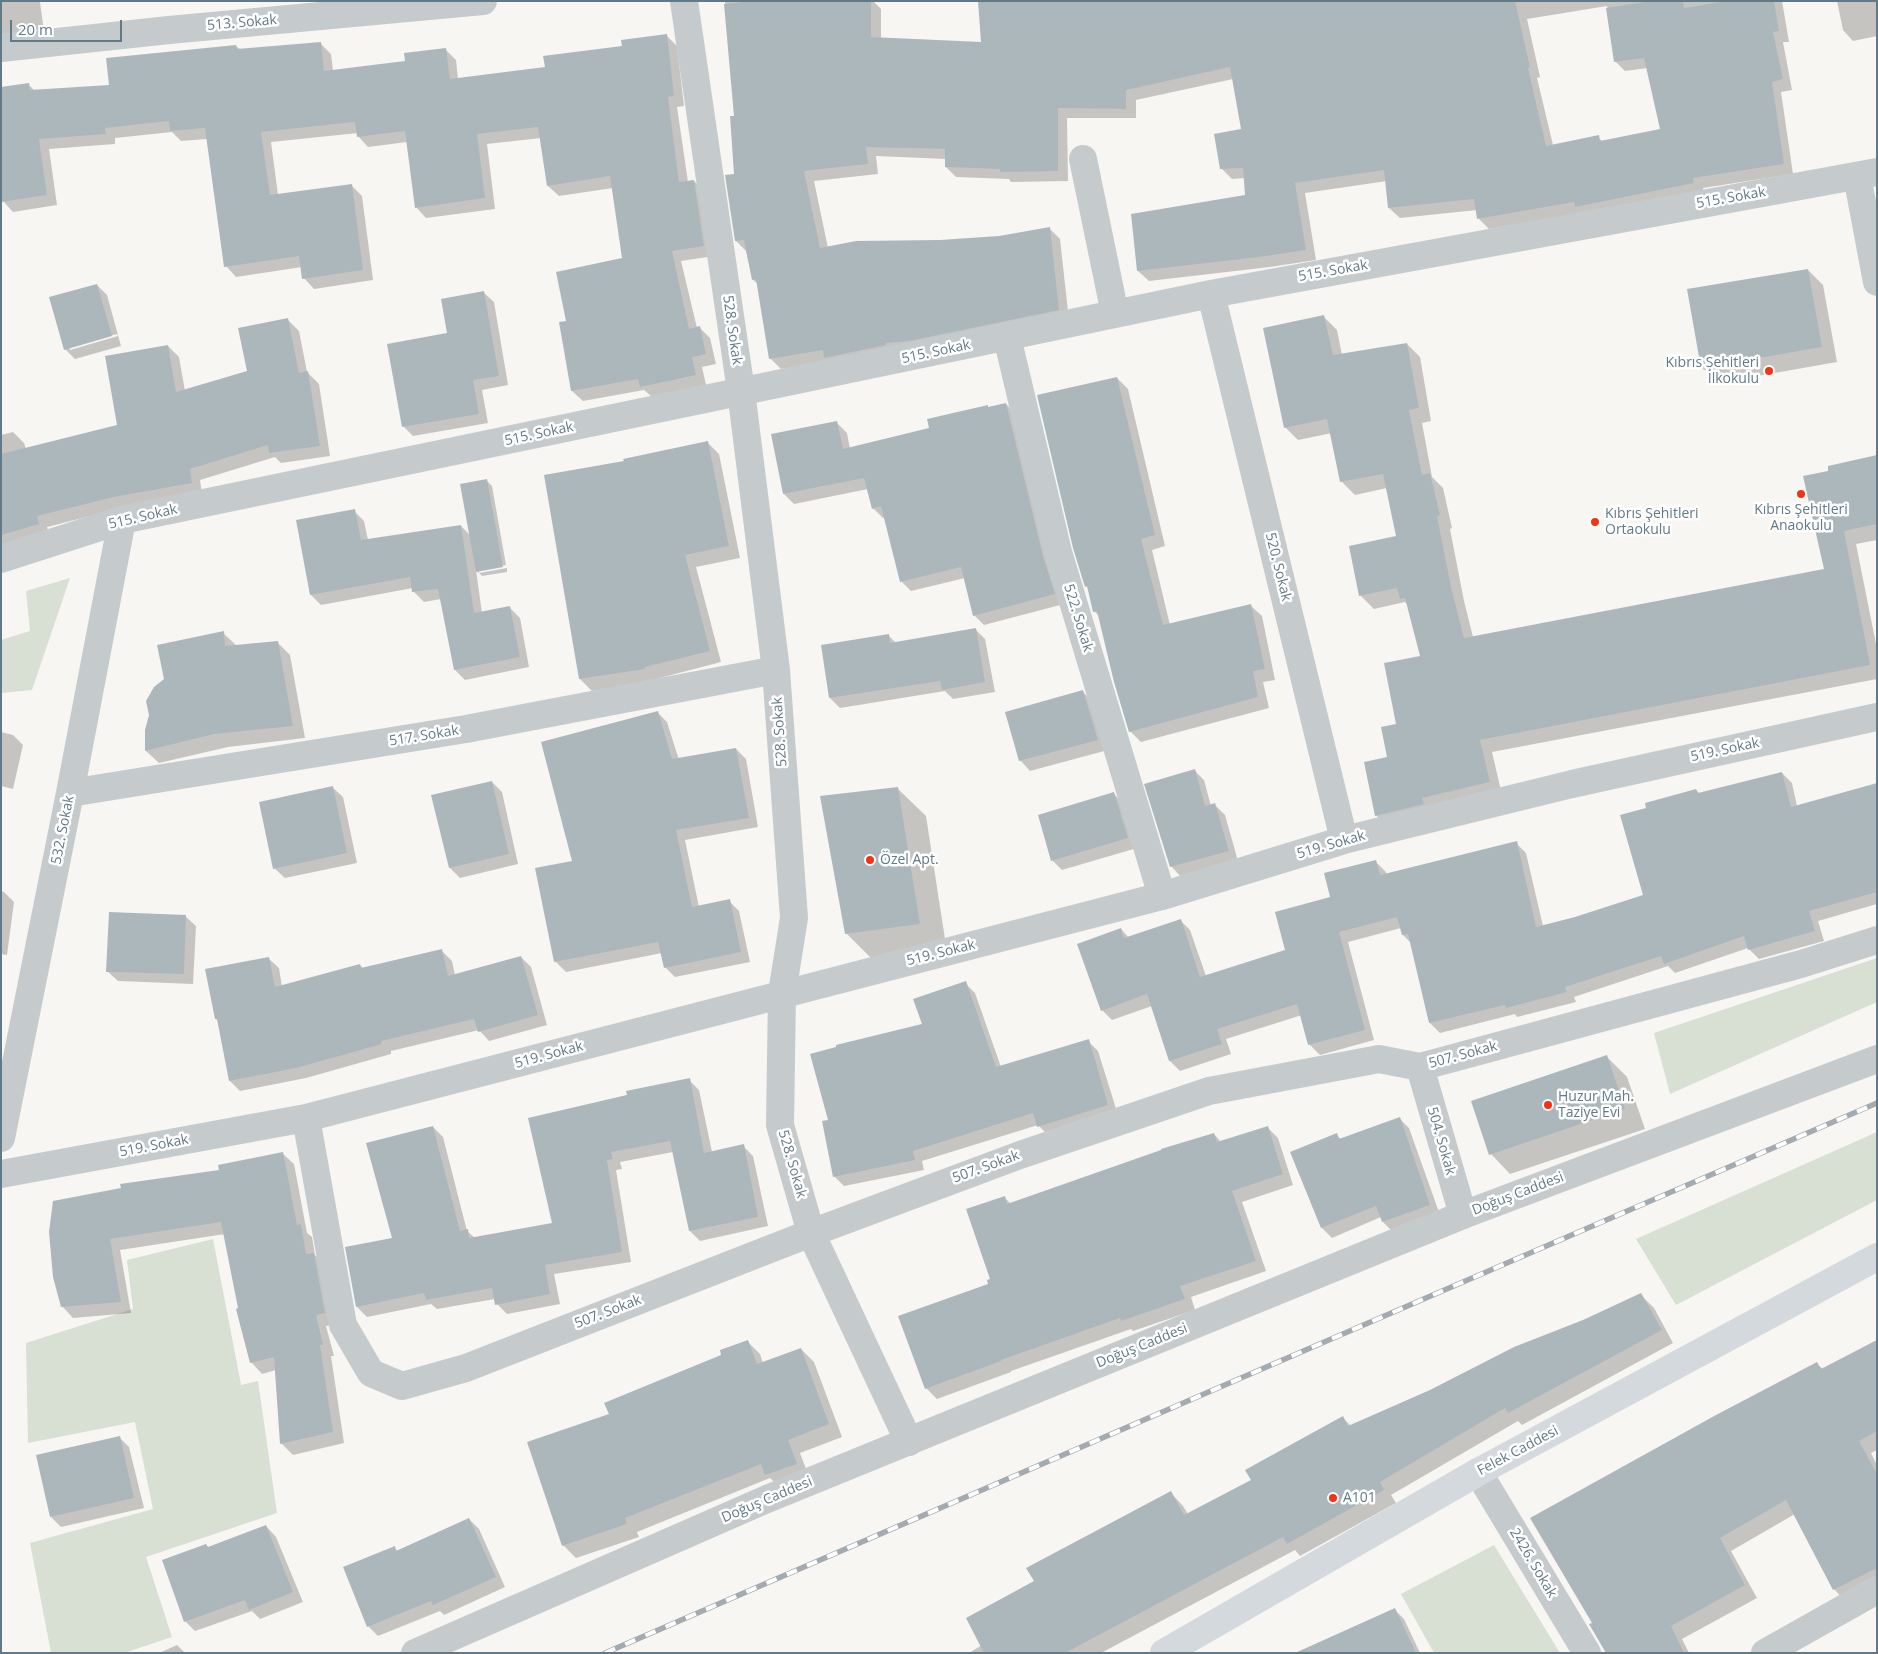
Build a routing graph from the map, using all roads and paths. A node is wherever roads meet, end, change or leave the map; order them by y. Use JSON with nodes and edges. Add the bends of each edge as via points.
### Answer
{"nodes":[{"id":1,"x":483,"y":1,"type":"edge"},
{"id":2,"x":684,"y":1,"type":"edge"},
{"id":3,"x":1,"y":48,"type":"edge"},
{"id":4,"x":1083,"y":159,"type":"dead end"},
{"id":5,"x":1867,"y":174,"type":"edge"},
{"id":6,"x":1877,"y":282,"type":"edge"},
{"id":7,"x":1211,"y":294,"type":"junction"},
{"id":8,"x":1115,"y":314,"type":"junction"},
{"id":9,"x":1007,"y":337,"type":"junction"},
{"id":10,"x":741,"y":392,"type":"junction"},
{"id":11,"x":122,"y":520,"type":"junction"},
{"id":12,"x":1,"y":559,"type":"edge"},
{"id":13,"x":776,"y":670,"type":"junction"},
{"id":14,"x":1877,"y":717,"type":"edge"},
{"id":15,"x":70,"y":793,"type":"junction"},
{"id":16,"x":1344,"y":840,"type":"junction"},
{"id":17,"x":1162,"y":896,"type":"junction"},
{"id":18,"x":1877,"y":940,"type":"edge"},
{"id":19,"x":782,"y":994,"type":"junction"},
{"id":20,"x":1877,"y":1059,"type":"edge"},
{"id":21,"x":1420,"y":1067,"type":"junction"},
{"id":22,"x":306,"y":1118,"type":"junction"},
{"id":23,"x":1,"y":1138,"type":"edge"},
{"id":24,"x":1,"y":1174,"type":"edge"},
{"id":25,"x":1463,"y":1215,"type":"junction"},
{"id":26,"x":811,"y":1233,"type":"junction"},
{"id":27,"x":1877,"y":1257,"type":"edge"},
{"id":28,"x":909,"y":1442,"type":"junction"},
{"id":29,"x":1478,"y":1472,"type":"junction"},
{"id":30,"x":1877,"y":1590,"type":"edge"},
{"id":31,"x":415,"y":1653,"type":"edge"},
{"id":32,"x":1164,"y":1653,"type":"edge"},
{"id":33,"x":1586,"y":1653,"type":"edge"},
{"id":34,"x":1765,"y":1653,"type":"edge"}],
"edges":[{"from":1,"to":3,"type":"street","name":"513. Sokak"},
{"from":2,"to":10,"type":"street","name":"528. Sokak"},
{"from":4,"to":8,"type":"street"},
{"from":5,"to":6,"type":"street"},
{"from":5,"to":7,"type":"street","name":"515. Sokak"},
{"from":7,"to":8,"type":"street","name":"515. Sokak"},
{"from":7,"to":16,"type":"street","name":"520. Sokak"},
{"from":8,"to":9,"type":"street","name":"515. Sokak"},
{"from":9,"to":10,"type":"street","name":"515. Sokak"},
{"from":9,"to":17,"type":"street","name":"522. Sokak","via":[[1058,552]]},
{"from":10,"to":11,"type":"street","name":"515. Sokak"},
{"from":10,"to":13,"type":"street","name":"528. Sokak"},
{"from":11,"to":12,"type":"street","name":"515. Sokak"},
{"from":11,"to":15,"type":"street","name":"532. Sokak"},
{"from":13,"to":15,"type":"street","name":"517. Sokak","via":[[466,729]]},
{"from":13,"to":19,"type":"street","name":"528. Sokak","via":[[794,918]]},
{"from":14,"to":16,"type":"street","name":"519. Sokak","via":[[1572,784]]},
{"from":15,"to":23,"type":"street","name":"532. Sokak"},
{"from":16,"to":17,"type":"street","name":"519. Sokak"},
{"from":17,"to":19,"type":"street","name":"519. Sokak"},
{"from":18,"to":21,"type":"street","name":"507. Sokak","via":[[1801,964]]},
{"from":19,"to":22,"type":"street","name":"519. Sokak"},
{"from":19,"to":26,"type":"street","name":"528. Sokak","via":[[780,1125]]},
{"from":20,"to":25,"type":"street","name":"Doğuş Caddesi"},
{"from":21,"to":25,"type":"street","name":"504. Sokak"},
{"from":21,"to":26,"type":"street","name":"507. Sokak","via":[[1379,1059],[1209,1091],[1020,1155]]},
{"from":22,"to":24,"type":"street","name":"519. Sokak"},
{"from":22,"to":26,"type":"street","name":"507. Sokak","via":[[342,1325],[370,1373],[402,1386],[466,1368]]},
{"from":25,"to":28,"type":"street","name":"Doğuş Caddesi"},
{"from":26,"to":28,"type":"street","name":"528. Sokak"},
{"from":27,"to":29,"type":"main road","name":"Felek Caddesi"},
{"from":28,"to":31,"type":"street","name":"Doğuş Caddesi","via":[[767,1499]]},
{"from":29,"to":32,"type":"main road","name":"Felek Caddesi"},
{"from":29,"to":33,"type":"street","name":"2426. Sokak"},
{"from":30,"to":34,"type":"street"}]}
